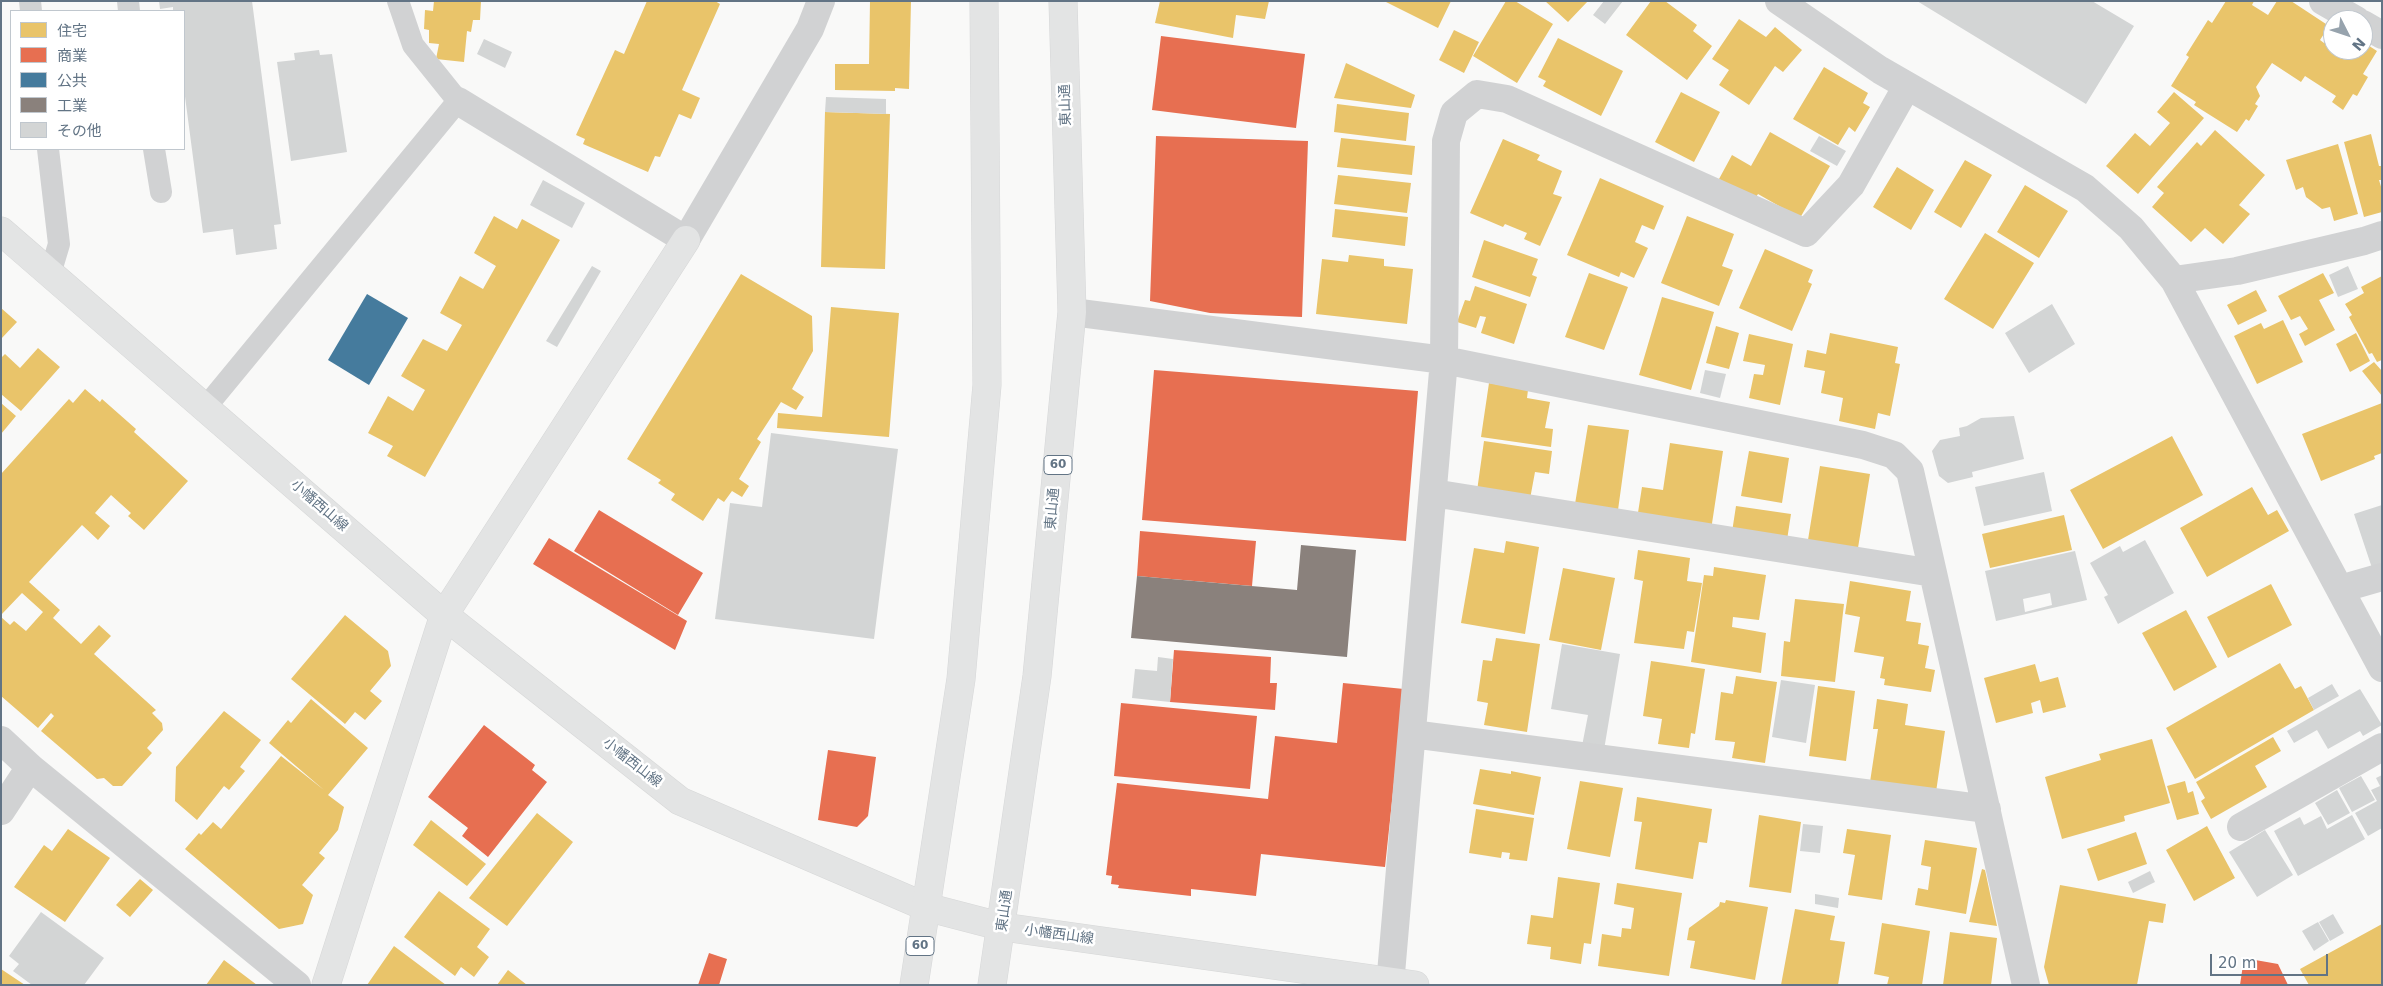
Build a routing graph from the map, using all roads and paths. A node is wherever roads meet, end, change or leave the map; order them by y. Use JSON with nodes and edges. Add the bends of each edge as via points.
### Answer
{"nodes":[{"id":1,"x":398,"y":1,"type":"edge"},
{"id":2,"x":821,"y":1,"type":"edge"},
{"id":3,"x":984,"y":1,"type":"edge"},
{"id":4,"x":1063,"y":1,"type":"edge"},
{"id":5,"x":1779,"y":1,"type":"edge"},
{"id":6,"x":2323,"y":1,"type":"edge"},
{"id":7,"x":2339,"y":10,"type":"edge"},
{"id":8,"x":1907,"y":86,"type":"junction"},
{"id":9,"x":458,"y":101,"type":"junction"},
{"id":10,"x":48,"y":150,"type":"edge"},
{"id":11,"x":154,"y":150,"type":"edge"},
{"id":12,"x":161,"y":192,"type":"dead end"},
{"id":13,"x":1,"y":231,"type":"edge"},
{"id":14,"x":2382,"y":234,"type":"edge"},
{"id":15,"x":686,"y":240,"type":"junction"},
{"id":16,"x":50,"y":274,"type":"junction"},
{"id":17,"x":2174,"y":280,"type":"junction"},
{"id":18,"x":1072,"y":312,"type":"junction"},
{"id":19,"x":1444,"y":360,"type":"junction"},
{"id":20,"x":205,"y":408,"type":"junction"},
{"id":21,"x":1433,"y":493,"type":"junction"},
{"id":22,"x":1933,"y":573,"type":"junction"},
{"id":23,"x":2382,"y":577,"type":"edge"},
{"id":24,"x":2340,"y":589,"type":"junction"},
{"id":25,"x":444,"y":614,"type":"junction"},
{"id":26,"x":2382,"y":668,"type":"edge"},
{"id":27,"x":1412,"y":734,"type":"junction"},
{"id":28,"x":1,"y":740,"type":"edge"},
{"id":29,"x":2382,"y":747,"type":"edge"},
{"id":30,"x":30,"y":767,"type":"junction"},
{"id":31,"x":1987,"y":809,"type":"junction"},
{"id":32,"x":1,"y":811,"type":"edge"},
{"id":33,"x":2241,"y":827,"type":"dead end"},
{"id":34,"x":926,"y":907,"type":"junction"},
{"id":35,"x":1003,"y":927,"type":"junction"},
{"id":36,"x":1399,"y":984,"type":"edge"},
{"id":37,"x":297,"y":985,"type":"edge"},
{"id":38,"x":326,"y":985,"type":"edge"},
{"id":39,"x":914,"y":985,"type":"edge"},
{"id":40,"x":992,"y":985,"type":"edge"},
{"id":41,"x":2026,"y":985,"type":"edge"}],
"edges":[{"from":1,"to":9,"type":"lane","via":[[413,45]]},
{"from":2,"to":15,"type":"street","via":[[810,29]]},
{"from":3,"to":34,"type":"street","number":"60","via":[[987,386],[962,679]]},
{"from":4,"to":18,"type":"street","name":"東山通","number":"60"},
{"from":5,"to":8,"type":"street"},
{"from":6,"to":7,"type":"street"},
{"from":8,"to":17,"type":"street","via":[[2085,188],[2131,228]]},
{"from":8,"to":19,"type":"street","via":[[1851,185],[1806,232],[1507,99],[1477,94],[1454,113],[1446,141]]},
{"from":9,"to":15,"type":"street"},
{"from":9,"to":20,"type":"lane"},
{"from":10,"to":16,"type":"lane","via":[[59,244]]},
{"from":11,"to":12,"type":"lane"},
{"from":13,"to":16,"type":"street","name":"小幡西山線"},
{"from":14,"to":17,"type":"street","via":[[2237,271]]},
{"from":15,"to":25,"type":"street"},
{"from":16,"to":20,"type":"street","name":"小幡西山線"},
{"from":17,"to":24,"type":"street"},
{"from":18,"to":19,"type":"street"},
{"from":18,"to":35,"type":"street","name":"東山通","number":"60","via":[[1037,676]]},
{"from":19,"to":21,"type":"street"},
{"from":19,"to":22,"type":"street","via":[[1862,445],[1894,455],[1910,471]]},
{"from":20,"to":25,"type":"street","name":"小幡西山線"},
{"from":21,"to":22,"type":"street"},
{"from":21,"to":27,"type":"street"},
{"from":22,"to":31,"type":"street"},
{"from":23,"to":24,"type":"street"},
{"from":24,"to":26,"type":"street"},
{"from":25,"to":34,"type":"street","name":"小幡西山線","via":[[680,801]]},
{"from":25,"to":38,"type":"street"},
{"from":27,"to":31,"type":"street"},
{"from":27,"to":36,"type":"street"},
{"from":28,"to":30,"type":"street"},
{"from":29,"to":33,"type":"street"},
{"from":30,"to":32,"type":"street"},
{"from":30,"to":37,"type":"street"},
{"from":31,"to":41,"type":"street"},
{"from":34,"to":35,"type":"street","name":"小幡西山線"},
{"from":34,"to":39,"type":"street","number":"60"},
{"from":35,"to":36,"type":"street","name":"小幡西山線"},
{"from":35,"to":40,"type":"street","name":"東山通","number":"60"}]}
